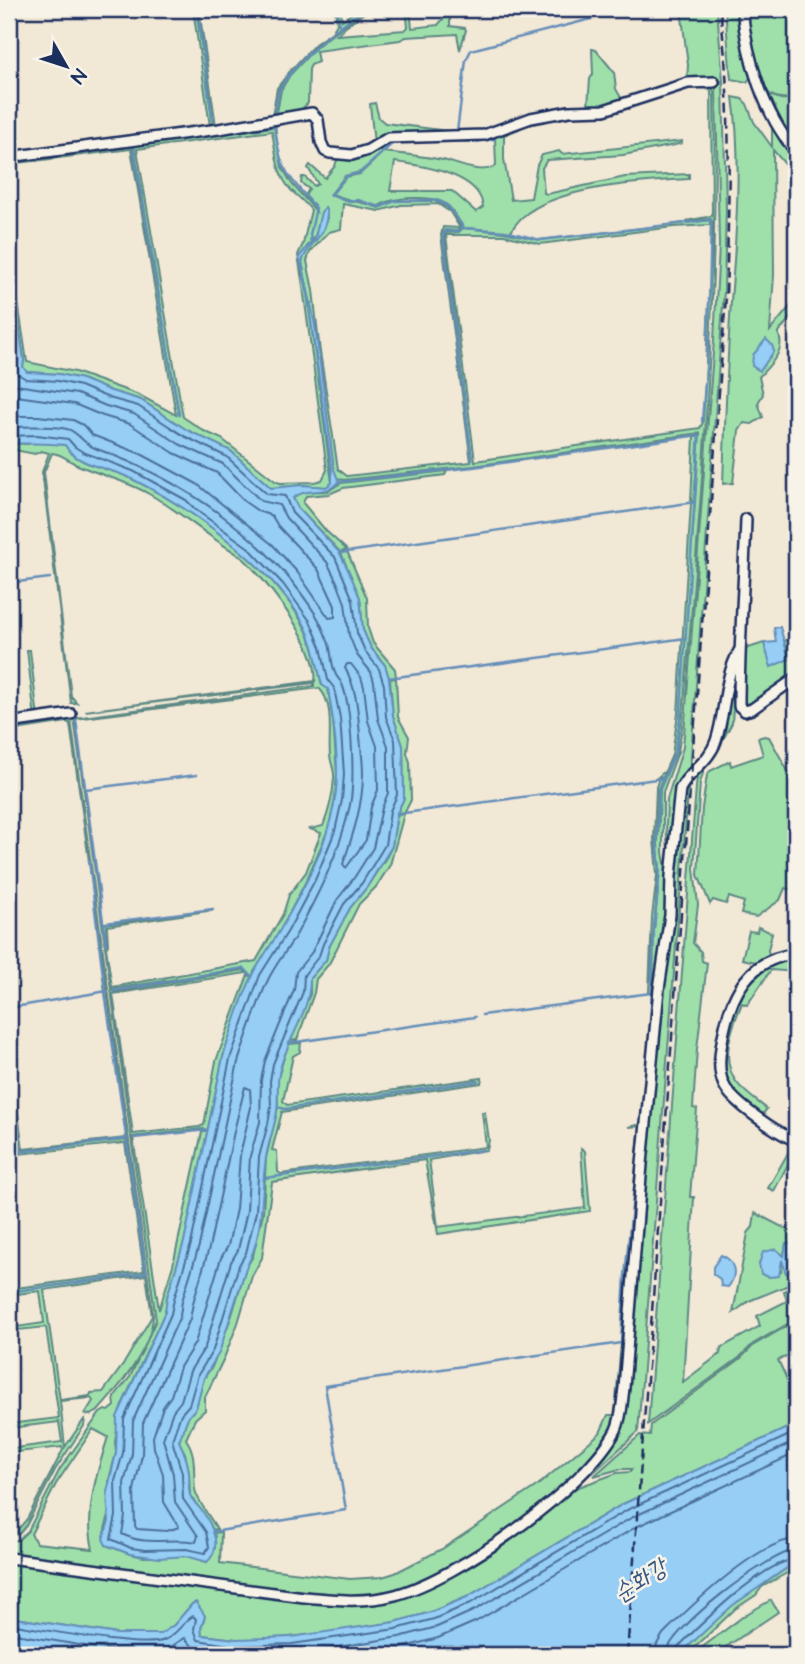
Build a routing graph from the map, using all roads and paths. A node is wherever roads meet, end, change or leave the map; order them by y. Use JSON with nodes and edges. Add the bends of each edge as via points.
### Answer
{"nodes":[{"id":1,"x":742,"y":9,"type":"edge"},
{"id":2,"x":714,"y":82,"type":"dead end"},
{"id":3,"x":796,"y":152,"type":"edge"},
{"id":4,"x":9,"y":157,"type":"edge"},
{"id":5,"x":746,"y":519,"type":"dead end"},
{"id":6,"x":739,"y":651,"type":"junction"},
{"id":7,"x":796,"y":678,"type":"edge"},
{"id":8,"x":71,"y":714,"type":"dead end"},
{"id":9,"x":9,"y":723,"type":"edge"},
{"id":10,"x":796,"y":954,"type":"edge"},
{"id":11,"x":796,"y":1141,"type":"edge"},
{"id":12,"x":9,"y":1558,"type":"edge"}],
"edges":[{"from":1,"to":3,"type":"street","via":[[760,88]]},
{"from":2,"to":4,"type":"street","via":[[688,83],[612,108],[531,118],[484,135],[388,138],[352,155],[325,151],[318,120],[305,113],[276,121]]},
{"from":5,"to":6,"type":"street"},
{"from":6,"to":7,"type":"street","via":[[739,706],[745,711]]},
{"from":6,"to":12,"type":"street","via":[[727,677],[715,743],[680,789],[620,1420],[594,1461],[566,1490],[482,1552],[407,1592],[375,1599],[276,1594]]},
{"from":8,"to":9,"type":"street"},
{"from":10,"to":11,"type":"street","via":[[769,961],[739,987],[728,1014],[720,1066],[729,1093],[776,1131]]}]}
